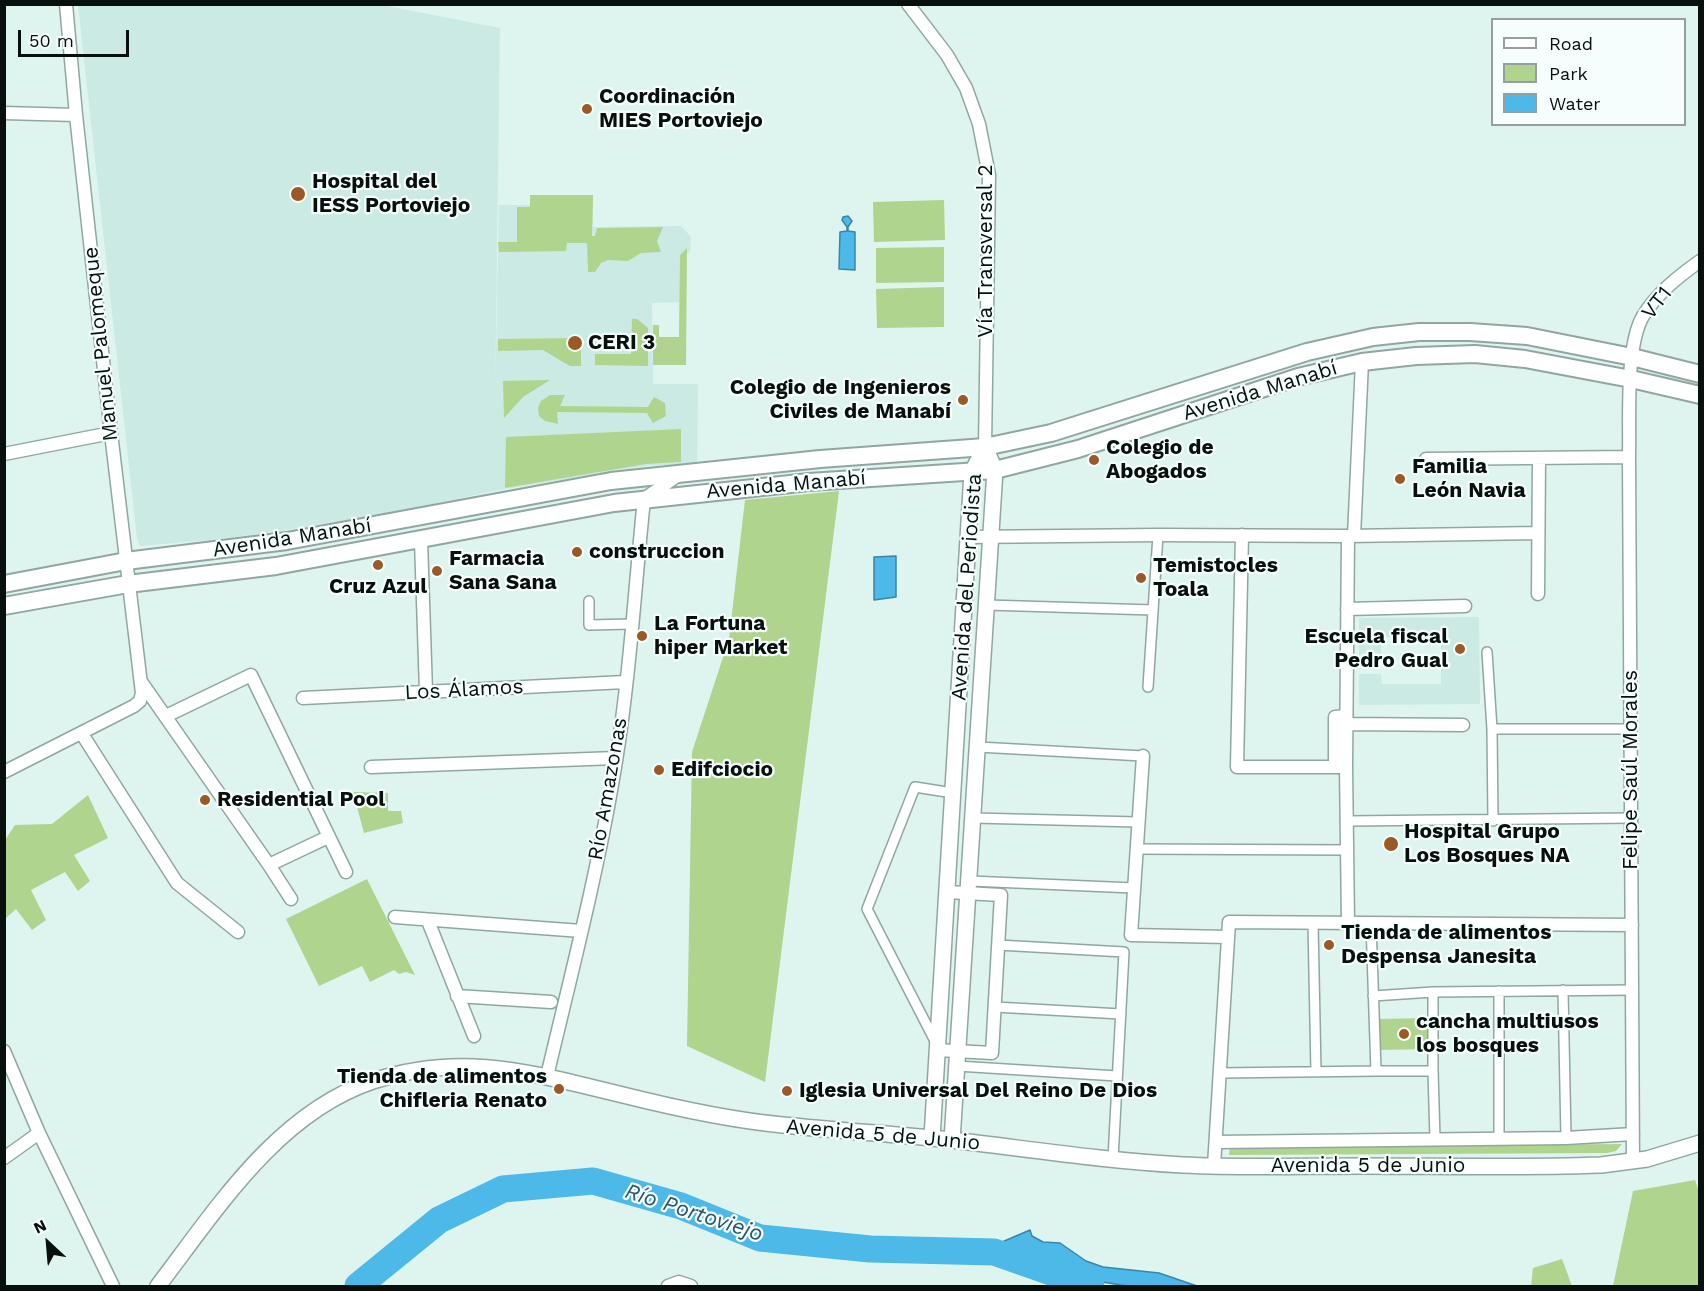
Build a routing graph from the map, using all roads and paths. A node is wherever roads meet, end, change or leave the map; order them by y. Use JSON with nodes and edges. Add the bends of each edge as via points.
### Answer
{"nodes":[{"id":1,"x":66,"y":4,"type":"edge"},
{"id":2,"x":908,"y":4,"type":"edge"},
{"id":3,"x":4,"y":113,"type":"edge"},
{"id":4,"x":76,"y":116,"type":"junction"},
{"id":5,"x":1700,"y":261,"type":"edge"},
{"id":6,"x":1632,"y":357,"type":"junction"},
{"id":7,"x":1362,"y":362,"type":"junction"},
{"id":8,"x":1700,"y":374,"type":"edge"},
{"id":9,"x":1631,"y":379,"type":"junction"},
{"id":10,"x":1700,"y":395,"type":"edge"},
{"id":11,"x":111,"y":433,"type":"junction"},
{"id":12,"x":985,"y":447,"type":"junction"},
{"id":13,"x":4,"y":454,"type":"edge"},
{"id":14,"x":1629,"y":457,"type":"junction"},
{"id":15,"x":1539,"y":458,"type":"junction"},
{"id":16,"x":1426,"y":459,"type":"dead end"},
{"id":17,"x":994,"y":470,"type":"junction"},
{"id":18,"x":686,"y":472,"type":"junction"},
{"id":19,"x":972,"y":472,"type":"junction"},
{"id":20,"x":644,"y":499,"type":"junction"},
{"id":21,"x":1538,"y":533,"type":"junction"},
{"id":22,"x":1158,"y":535,"type":"junction"},
{"id":23,"x":1242,"y":535,"type":"junction"},
{"id":24,"x":1351,"y":536,"type":"junction"},
{"id":25,"x":969,"y":537,"type":"junction"},
{"id":26,"x":991,"y":537,"type":"junction"},
{"id":27,"x":421,"y":540,"type":"junction"},
{"id":28,"x":126,"y":561,"type":"junction"},
{"id":29,"x":4,"y":584,"type":"edge"},
{"id":30,"x":128,"y":584,"type":"junction"},
{"id":31,"x":1539,"y":594,"type":"dead end"},
{"id":32,"x":589,"y":600,"type":"dead end"},
{"id":33,"x":987,"y":605,"type":"junction"},
{"id":34,"x":4,"y":606,"type":"edge"},
{"id":35,"x":1465,"y":606,"type":"dead end"},
{"id":36,"x":1347,"y":609,"type":"junction"},
{"id":37,"x":1153,"y":610,"type":"junction"},
{"id":38,"x":631,"y":624,"type":"junction"},
{"id":39,"x":1487,"y":652,"type":"dead end"},
{"id":40,"x":141,"y":682,"type":"junction"},
{"id":41,"x":625,"y":682,"type":"junction"},
{"id":42,"x":1148,"y":687,"type":"dead end"},
{"id":43,"x":426,"y":692,"type":"junction"},
{"id":44,"x":303,"y":698,"type":"dead end"},
{"id":45,"x":166,"y":716,"type":"junction"},
{"id":46,"x":1347,"y":720,"type":"junction"},
{"id":47,"x":1463,"y":725,"type":"dead end"},
{"id":48,"x":1492,"y":729,"type":"junction"},
{"id":49,"x":1631,"y":729,"type":"junction"},
{"id":50,"x":82,"y":734,"type":"junction"},
{"id":51,"x":978,"y":747,"type":"junction"},
{"id":52,"x":1143,"y":756,"type":"joint"},
{"id":53,"x":616,"y":758,"type":"junction"},
{"id":54,"x":371,"y":767,"type":"dead end"},
{"id":55,"x":1340,"y":767,"type":"junction"},
{"id":56,"x":4,"y":772,"type":"edge"},
{"id":57,"x":953,"y":793,"type":"junction"},
{"id":58,"x":973,"y":818,"type":"junction"},
{"id":59,"x":1632,"y":818,"type":"junction"},
{"id":60,"x":1347,"y":820,"type":"junction"},
{"id":61,"x":1493,"y":821,"type":"junction"},
{"id":62,"x":1138,"y":822,"type":"junction"},
{"id":63,"x":328,"y":837,"type":"junction"},
{"id":64,"x":1136,"y":849,"type":"junction"},
{"id":65,"x":1347,"y":850,"type":"junction"},
{"id":66,"x":270,"y":865,"type":"junction"},
{"id":67,"x":346,"y":872,"type":"dead end"},
{"id":68,"x":969,"y":887,"type":"junction"},
{"id":69,"x":1134,"y":888,"type":"junction"},
{"id":70,"x":947,"y":892,"type":"junction"},
{"id":71,"x":291,"y":899,"type":"dead end"},
{"id":72,"x":395,"y":917,"type":"dead end"},
{"id":73,"x":428,"y":921,"type":"junction"},
{"id":74,"x":1313,"y":923,"type":"junction"},
{"id":75,"x":1348,"y":923,"type":"junction"},
{"id":76,"x":1371,"y":923,"type":"junction"},
{"id":77,"x":1632,"y":925,"type":"junction"},
{"id":78,"x":581,"y":931,"type":"junction"},
{"id":79,"x":238,"y":932,"type":"dead end"},
{"id":80,"x":1228,"y":937,"type":"junction"},
{"id":81,"x":998,"y":945,"type":"junction"},
{"id":82,"x":1563,"y":990,"type":"junction"},
{"id":83,"x":1633,"y":990,"type":"junction"},
{"id":84,"x":1499,"y":991,"type":"junction"},
{"id":85,"x":1433,"y":992,"type":"junction"},
{"id":86,"x":457,"y":996,"type":"junction"},
{"id":87,"x":1373,"y":996,"type":"junction"},
{"id":88,"x":551,"y":1002,"type":"dead end"},
{"id":89,"x":995,"y":1007,"type":"junction"},
{"id":90,"x":1121,"y":1014,"type":"junction"},
{"id":91,"x":474,"y":1036,"type":"dead end"},
{"id":92,"x":937,"y":1047,"type":"junction"},
{"id":93,"x":4,"y":1051,"type":"edge"},
{"id":94,"x":958,"y":1058,"type":"junction"},
{"id":95,"x":1376,"y":1071,"type":"junction"},
{"id":96,"x":1433,"y":1071,"type":"junction"},
{"id":97,"x":1316,"y":1072,"type":"junction"},
{"id":98,"x":1221,"y":1073,"type":"junction"},
{"id":99,"x":546,"y":1076,"type":"junction"},
{"id":100,"x":1117,"y":1076,"type":"junction"},
{"id":101,"x":39,"y":1133,"type":"junction"},
{"id":102,"x":1633,"y":1134,"type":"junction"},
{"id":103,"x":932,"y":1138,"type":"junction"},
{"id":104,"x":1566,"y":1138,"type":"junction"},
{"id":105,"x":1435,"y":1139,"type":"junction"},
{"id":106,"x":1499,"y":1139,"type":"junction"},
{"id":107,"x":952,"y":1140,"type":"junction"},
{"id":108,"x":1216,"y":1142,"type":"junction"},
{"id":109,"x":1700,"y":1143,"type":"edge"},
{"id":110,"x":4,"y":1158,"type":"edge"},
{"id":111,"x":1113,"y":1159,"type":"junction"},
{"id":112,"x":1633,"y":1162,"type":"junction"},
{"id":113,"x":1214,"y":1166,"type":"junction"},
{"id":114,"x":112,"y":1287,"type":"edge"},
{"id":115,"x":158,"y":1287,"type":"edge"},
{"id":116,"x":668,"y":1287,"type":"edge"},
{"id":117,"x":691,"y":1287,"type":"edge"}],
"edges":[{"from":1,"to":4,"type":"street","name":"Manuel Palomeque"},
{"from":2,"to":12,"type":"street","name":"Vía Transversal 2","via":[[966,88],[979,124],[989,175]]},
{"from":3,"to":4,"type":"street"},
{"from":4,"to":11,"type":"street","name":"Manuel Palomeque"},
{"from":5,"to":6,"type":"street","name":"VT1","via":[[1655,299],[1642,317]]},
{"from":6,"to":8,"type":"main road","name":"Avenida Manabí"},
{"from":6,"to":9,"type":"street","name":"VT1"},
{"from":6,"to":12,"type":"main road","name":"Avenida Manabí","via":[[1527,336],[1419,332],[1373,337],[1307,352],[1051,433]]},
{"from":7,"to":9,"type":"main road","name":"Avenida Manabí","via":[[1474,354],[1525,359]]},
{"from":7,"to":17,"type":"main road","name":"Avenida Manabí","via":[[1298,377],[1078,449]]},
{"from":7,"to":24,"type":"street"},
{"from":9,"to":10,"type":"main road","name":"Avenida Manabí"},
{"from":9,"to":14,"type":"street","name":"Felipe Saúl Morales"},
{"from":11,"to":13,"type":"street"},
{"from":11,"to":28,"type":"street","name":"Manuel Palomeque"},
{"from":12,"to":17,"type":"street","name":"Avenida del Periodista"},
{"from":12,"to":18,"type":"main road","name":"Avenida Manabí"},
{"from":12,"to":19,"type":"street","name":"Avenida del Periodista"},
{"from":14,"to":15,"type":"street"},
{"from":14,"to":49,"type":"street","name":"Felipe Saúl Morales"},
{"from":15,"to":16,"type":"street"},
{"from":15,"to":21,"type":"street"},
{"from":17,"to":19,"type":"main road","name":"Avenida Manabí"},
{"from":17,"to":26,"type":"street","name":"Avenida del Periodista"},
{"from":18,"to":20,"type":"street","name":"Avenida Manabí"},
{"from":18,"to":28,"type":"main road","name":"Avenida Manabí","via":[[611,482],[287,542]]},
{"from":19,"to":20,"type":"main road","name":"Avenida Manabí","via":[[809,482]]},
{"from":19,"to":25,"type":"street","name":"Avenida del Periodista"},
{"from":20,"to":27,"type":"main road","name":"Avenida Manabí"},
{"from":20,"to":38,"type":"street","name":"Río Amazonas"},
{"from":21,"to":24,"type":"street"},
{"from":21,"to":31,"type":"street"},
{"from":22,"to":23,"type":"street"},
{"from":22,"to":26,"type":"street"},
{"from":22,"to":37,"type":"street"},
{"from":23,"to":24,"type":"street"},
{"from":23,"to":55,"type":"street","via":[[1238,767]]},
{"from":24,"to":36,"type":"street"},
{"from":25,"to":26,"type":"street"},
{"from":25,"to":57,"type":"street","name":"Avenida del Periodista"},
{"from":26,"to":33,"type":"street","name":"Avenida del Periodista"},
{"from":27,"to":30,"type":"main road","name":"Avenida Manabí","via":[[276,566]]},
{"from":27,"to":43,"type":"street"},
{"from":28,"to":29,"type":"main road","name":"Avenida Manabí"},
{"from":28,"to":30,"type":"street","name":"Manuel Palomeque"},
{"from":30,"to":34,"type":"main road","name":"Avenida Manabí"},
{"from":30,"to":40,"type":"street","name":"Manuel Palomeque"},
{"from":32,"to":38,"type":"street","via":[[589,625]]},
{"from":33,"to":37,"type":"street"},
{"from":33,"to":51,"type":"street","name":"Avenida del Periodista"},
{"from":35,"to":36,"type":"street"},
{"from":36,"to":46,"type":"street"},
{"from":37,"to":42,"type":"street"},
{"from":38,"to":41,"type":"street","name":"Río Amazonas"},
{"from":39,"to":48,"type":"street"},
{"from":40,"to":45,"type":"street"},
{"from":40,"to":50,"type":"street","via":[[140,700],[134,706]]},
{"from":41,"to":43,"type":"street","name":"Los Álamos"},
{"from":41,"to":53,"type":"street","name":"Río Amazonas"},
{"from":43,"to":44,"type":"street","name":"Los Álamos"},
{"from":45,"to":63,"type":"street","via":[[251,675]]},
{"from":45,"to":66,"type":"street"},
{"from":46,"to":47,"type":"street"},
{"from":46,"to":55,"type":"street"},
{"from":48,"to":49,"type":"street"},
{"from":48,"to":61,"type":"street"},
{"from":49,"to":59,"type":"street","name":"Felipe Saúl Morales"},
{"from":50,"to":56,"type":"street"},
{"from":50,"to":79,"type":"street","via":[[177,883]]},
{"from":51,"to":52,"type":"street"},
{"from":51,"to":58,"type":"street","name":"Avenida del Periodista"},
{"from":52,"to":62,"type":"street"},
{"from":53,"to":54,"type":"street"},
{"from":53,"to":78,"type":"street","name":"Río Amazonas"},
{"from":55,"to":60,"type":"street"},
{"from":57,"to":70,"type":"street","name":"Avenida del Periodista"},
{"from":57,"to":92,"type":"street","via":[[915,787],[867,909]]},
{"from":58,"to":62,"type":"street"},
{"from":58,"to":68,"type":"street","name":"Avenida del Periodista"},
{"from":59,"to":61,"type":"street"},
{"from":59,"to":77,"type":"street","name":"Felipe Saúl Morales"},
{"from":60,"to":61,"type":"street"},
{"from":60,"to":65,"type":"street"},
{"from":62,"to":64,"type":"street"},
{"from":63,"to":66,"type":"street"},
{"from":63,"to":67,"type":"street"},
{"from":64,"to":65,"type":"street"},
{"from":64,"to":69,"type":"street"},
{"from":65,"to":75,"type":"street"},
{"from":66,"to":71,"type":"street"},
{"from":68,"to":69,"type":"street"},
{"from":68,"to":70,"type":"street"},
{"from":68,"to":81,"type":"street","via":[[1001,895]]},
{"from":68,"to":94,"type":"street","name":"Avenida del Periodista"},
{"from":69,"to":80,"type":"street","via":[[1131,934]]},
{"from":70,"to":92,"type":"street","name":"Avenida del Periodista"},
{"from":72,"to":73,"type":"street"},
{"from":73,"to":78,"type":"street"},
{"from":73,"to":86,"type":"street"},
{"from":74,"to":75,"type":"street"},
{"from":74,"to":80,"type":"street","via":[[1229,922]]},
{"from":74,"to":97,"type":"street"},
{"from":75,"to":76,"type":"street"},
{"from":76,"to":77,"type":"street"},
{"from":76,"to":87,"type":"street"},
{"from":77,"to":83,"type":"street","name":"Felipe Saúl Morales"},
{"from":78,"to":99,"type":"street","name":"Río Amazonas"},
{"from":80,"to":98,"type":"street"},
{"from":81,"to":89,"type":"street"},
{"from":81,"to":90,"type":"street","via":[[1124,952]]},
{"from":82,"to":83,"type":"street"},
{"from":82,"to":84,"type":"street"},
{"from":82,"to":104,"type":"street"},
{"from":83,"to":102,"type":"street","name":"Felipe Saúl Morales"},
{"from":84,"to":85,"type":"street"},
{"from":84,"to":106,"type":"street"},
{"from":85,"to":87,"type":"street"},
{"from":85,"to":96,"type":"street"},
{"from":86,"to":88,"type":"street"},
{"from":86,"to":91,"type":"street"},
{"from":87,"to":95,"type":"street"},
{"from":89,"to":90,"type":"street"},
{"from":89,"to":94,"type":"street","via":[[992,1053]]},
{"from":90,"to":100,"type":"street"},
{"from":92,"to":94,"type":"street"},
{"from":92,"to":103,"type":"street","name":"Avenida del Periodista"},
{"from":93,"to":101,"type":"street"},
{"from":94,"to":100,"type":"street"},
{"from":94,"to":107,"type":"street","name":"Avenida del Periodista"},
{"from":95,"to":96,"type":"street"},
{"from":95,"to":97,"type":"street"},
{"from":96,"to":105,"type":"street"},
{"from":97,"to":98,"type":"street"},
{"from":98,"to":108,"type":"street"},
{"from":99,"to":103,"type":"street","name":"Avenida 5 de Junio","via":[[734,1119]]},
{"from":99,"to":115,"type":"street","name":"Avenida 5 de Junio","via":[[499,1067],[426,1068],[345,1092],[298,1123],[269,1149],[219,1206]]},
{"from":100,"to":111,"type":"street"},
{"from":101,"to":110,"type":"street"},
{"from":101,"to":114,"type":"street"},
{"from":102,"to":104,"type":"street"},
{"from":102,"to":112,"type":"street","name":"Felipe Saúl Morales"},
{"from":103,"to":107,"type":"street","name":"Avenida 5 de Junio"},
{"from":104,"to":106,"type":"street"},
{"from":105,"to":106,"type":"street"},
{"from":105,"to":108,"type":"street"},
{"from":107,"to":111,"type":"street","name":"Avenida 5 de Junio"},
{"from":108,"to":113,"type":"street"},
{"from":109,"to":112,"type":"street","name":"Avenida 5 de Junio"},
{"from":111,"to":113,"type":"street","name":"Avenida 5 de Junio"},
{"from":112,"to":113,"type":"street","name":"Avenida 5 de Junio","via":[[1561,1167]]},
{"from":116,"to":117,"type":"street","via":[[679,1282]]}]}
